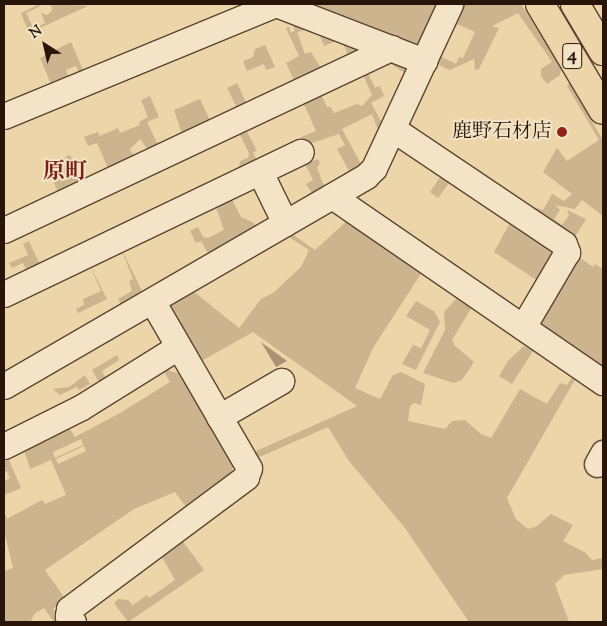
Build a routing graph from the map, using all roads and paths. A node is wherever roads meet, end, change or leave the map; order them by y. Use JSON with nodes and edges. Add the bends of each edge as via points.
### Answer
{"nodes":[{"id":1,"x":450,"y":4,"type":"edge"},
{"id":2,"x":540,"y":4,"type":"edge"},
{"id":3,"x":575,"y":4,"type":"edge"},
{"id":4,"x":391,"y":48,"type":"junction"},
{"id":5,"x":603,"y":51,"type":"edge"},
{"id":6,"x":424,"y":61,"type":"junction"},
{"id":7,"x":603,"y":110,"type":"edge"},
{"id":8,"x":4,"y":116,"type":"edge"},
{"id":9,"x":393,"y":129,"type":"junction"},
{"id":10,"x":302,"y":152,"type":"dead end"},
{"id":11,"x":260,"y":172,"type":"junction"},
{"id":12,"x":332,"y":196,"type":"junction"},
{"id":13,"x":285,"y":223,"type":"junction"},
{"id":14,"x":4,"y":230,"type":"edge"},
{"id":15,"x":4,"y":294,"type":"edge"},
{"id":16,"x":152,"y":301,"type":"junction"},
{"id":17,"x":523,"y":327,"type":"junction"},
{"id":18,"x":178,"y":347,"type":"junction"},
{"id":19,"x":281,"y":381,"type":"dead end"},
{"id":20,"x":603,"y":382,"type":"edge"},
{"id":21,"x":4,"y":386,"type":"edge"},
{"id":22,"x":219,"y":417,"type":"junction"},
{"id":23,"x":4,"y":446,"type":"edge"},
{"id":24,"x":73,"y":622,"type":"edge"}],
"edges":[{"from":1,"to":6,"type":"street"},
{"from":2,"to":7,"type":"highway","number":"4"},
{"from":3,"to":5,"type":"highway","number":"4"},
{"from":4,"to":6,"type":"street"},
{"from":4,"to":8,"type":"street","via":[[282,6],[268,6]]},
{"from":4,"to":14,"type":"street"},
{"from":6,"to":9,"type":"street"},
{"from":9,"to":12,"type":"street","via":[[374,168]]},
{"from":9,"to":17,"type":"street","via":[[564,244],[567,252]]},
{"from":10,"to":11,"type":"street"},
{"from":11,"to":13,"type":"street"},
{"from":11,"to":15,"type":"street"},
{"from":12,"to":13,"type":"street"},
{"from":12,"to":17,"type":"street"},
{"from":13,"to":16,"type":"street"},
{"from":16,"to":18,"type":"street"},
{"from":16,"to":21,"type":"street"},
{"from":17,"to":20,"type":"street"},
{"from":18,"to":22,"type":"street"},
{"from":18,"to":23,"type":"street","via":[[80,408]]},
{"from":19,"to":22,"type":"street"},
{"from":22,"to":24,"type":"street","via":[[249,468],[246,477],[70,609],[68,616]]}]}
